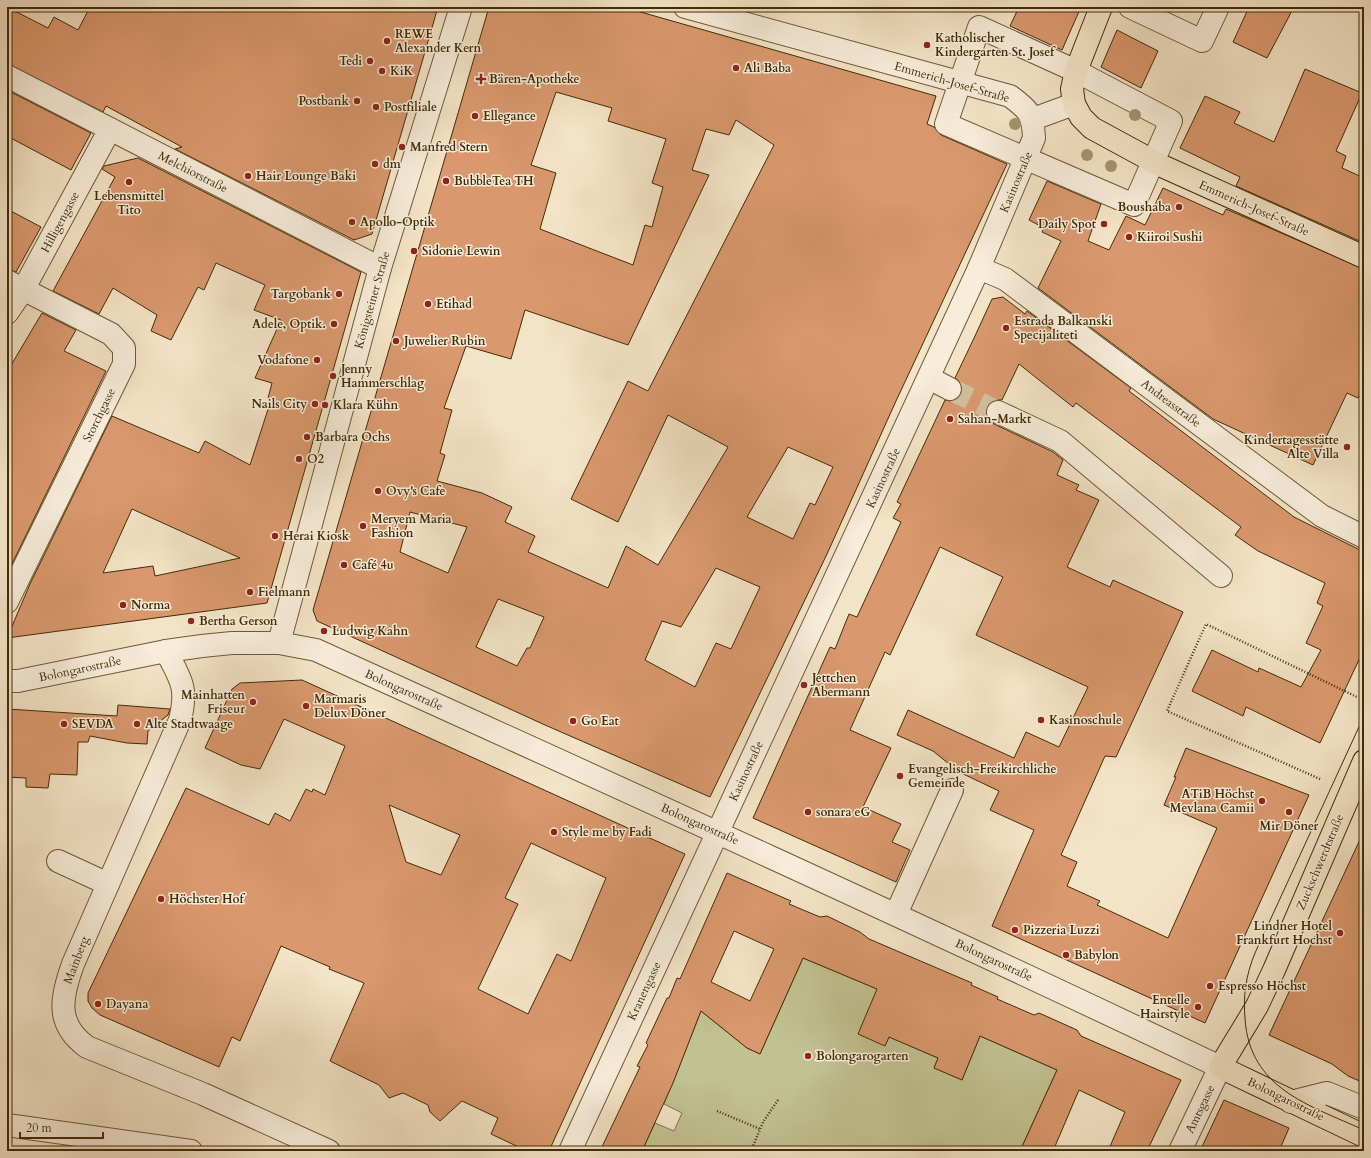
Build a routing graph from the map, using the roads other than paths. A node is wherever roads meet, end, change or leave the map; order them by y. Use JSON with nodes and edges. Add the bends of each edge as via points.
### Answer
{"nodes":[{"id":1,"x":461,"y":7,"type":"edge"},
{"id":2,"x":685,"y":7,"type":"edge"},
{"id":3,"x":1101,"y":7,"type":"edge"},
{"id":4,"x":1130,"y":7,"type":"edge"},
{"id":5,"x":1218,"y":7,"type":"edge"},
{"id":6,"x":1076,"y":71,"type":"junction"},
{"id":7,"x":7,"y":76,"type":"edge"},
{"id":8,"x":958,"y":84,"type":"junction"},
{"id":9,"x":1074,"y":104,"type":"junction"},
{"id":10,"x":1033,"y":119,"type":"junction"},
{"id":11,"x":110,"y":130,"type":"junction"},
{"id":12,"x":1026,"y":158,"type":"junction"},
{"id":13,"x":1154,"y":162,"type":"junction"},
{"id":14,"x":1364,"y":258,"type":"edge"},
{"id":15,"x":380,"y":268,"type":"junction"},
{"id":16,"x":979,"y":268,"type":"junction"},
{"id":17,"x":15,"y":285,"type":"edge"},
{"id":18,"x":7,"y":313,"type":"edge"},
{"id":19,"x":929,"y":378,"type":"junction"},
{"id":20,"x":950,"y":389,"type":"tunnel mouth"},
{"id":21,"x":998,"y":412,"type":"tunnel mouth"},
{"id":22,"x":1364,"y":537,"type":"edge"},
{"id":23,"x":1221,"y":576,"type":"dead end"},
{"id":24,"x":7,"y":602,"type":"edge"},
{"id":25,"x":279,"y":643,"type":"junction"},
{"id":26,"x":166,"y":651,"type":"junction"},
{"id":27,"x":7,"y":681,"type":"edge"},
{"id":28,"x":1364,"y":761,"type":"edge"},
{"id":29,"x":952,"y":790,"type":"dead end"},
{"id":30,"x":718,"y":832,"type":"junction"},
{"id":31,"x":58,"y":861,"type":"dead end"},
{"id":32,"x":108,"y":884,"type":"junction"},
{"id":33,"x":896,"y":914,"type":"junction"},
{"id":34,"x":1220,"y":1068,"type":"junction"},
{"id":35,"x":1291,"y":1102,"type":"junction"},
{"id":36,"x":1364,"y":1108,"type":"edge"},
{"id":37,"x":7,"y":1126,"type":"edge"},
{"id":38,"x":1364,"y":1136,"type":"edge"},
{"id":39,"x":302,"y":1146,"type":"edge"},
{"id":40,"x":192,"y":1151,"type":"edge"},
{"id":41,"x":329,"y":1151,"type":"edge"},
{"id":42,"x":570,"y":1151,"type":"edge"},
{"id":43,"x":1180,"y":1151,"type":"edge"}],
"edges":[{"from":1,"to":15,"type":"street","name":"Königsteiner Straße"},
{"from":2,"to":8,"type":"street","name":"Emmerich-Josef-Straße"},
{"from":3,"to":6,"type":"main road"},
{"from":4,"to":5,"type":"street","via":[[1202,41]]},
{"from":6,"to":8,"type":"street","via":[[978,27]]},
{"from":6,"to":9,"type":"main road","via":[[1072,89]]},
{"from":6,"to":13,"type":"street","via":[[1171,121]]},
{"from":7,"to":11,"type":"street","name":"Melchiorstraße"},
{"from":8,"to":10,"type":"street","name":"Emmerich-Josef-Straße","via":[[1010,96],[1025,107]]},
{"from":8,"to":12,"type":"street","via":[[946,124]]},
{"from":9,"to":10,"type":"street"},
{"from":9,"to":13,"type":"main road","name":"Emmerich-Josef-Straße","via":[[1080,117],[1092,128]]},
{"from":10,"to":12,"type":"street","name":"Kasinostraße","via":[[1034,138]]},
{"from":11,"to":15,"type":"street","name":"Melchiorstraße"},
{"from":11,"to":17,"type":"street","name":"Hilligengasse"},
{"from":12,"to":13,"type":"street","via":[[1134,205]]},
{"from":12,"to":16,"type":"street","name":"Kasinostraße"},
{"from":13,"to":14,"type":"main road","name":"Emmerich-Josef-Straße"},
{"from":15,"to":25,"type":"street","name":"Königsteiner Straße"},
{"from":16,"to":19,"type":"street","name":"Kasinostraße"},
{"from":16,"to":22,"type":"street","name":"Andreasstraße","via":[[1005,279],[1322,516]]},
{"from":17,"to":18,"type":"street","name":"Hilligengasse"},
{"from":17,"to":24,"type":"street","name":"Storchgasse","via":[[111,334],[124,348],[124,364]]},
{"from":19,"to":20,"type":"street"},
{"from":19,"to":30,"type":"street","name":"Kasinostraße"},
{"from":21,"to":23,"type":"street","via":[[1060,441]]},
{"from":25,"to":26,"type":"street","name":"Bolongarostraße","via":[[232,644]]},
{"from":25,"to":30,"type":"street","name":"Bolongarostraße","via":[[316,650]]},
{"from":26,"to":27,"type":"street","name":"Bolongarostraße","via":[[18,682]]},
{"from":26,"to":32,"type":"street","name":"Mainberg","via":[[182,683],[184,701],[181,714]]},
{"from":28,"to":34,"type":"main road","name":"Zuckschwerdtstraße","via":[[1274,970],[1257,1006]]},
{"from":29,"to":33,"type":"street"},
{"from":30,"to":33,"type":"street","name":"Bolongarostraße"},
{"from":30,"to":42,"type":"street","name":"Kranengasse"},
{"from":31,"to":32,"type":"street"},
{"from":32,"to":39,"type":"street","name":"Mainberg","via":[[65,986],[63,1008],[71,1033],[97,1052],[203,1094]]},
{"from":33,"to":34,"type":"street","name":"Bolongarostraße"},
{"from":34,"to":35,"type":"main road","name":"Bolongarostraße"},
{"from":34,"to":43,"type":"street","name":"Amtsgasse"},
{"from":35,"to":36,"type":"street","via":[[1327,1093]]},
{"from":35,"to":38,"type":"main road","name":"Bolongarostraße"},
{"from":37,"to":40,"type":"street"},
{"from":39,"to":41,"type":"street","name":"Mainberg"}]}
